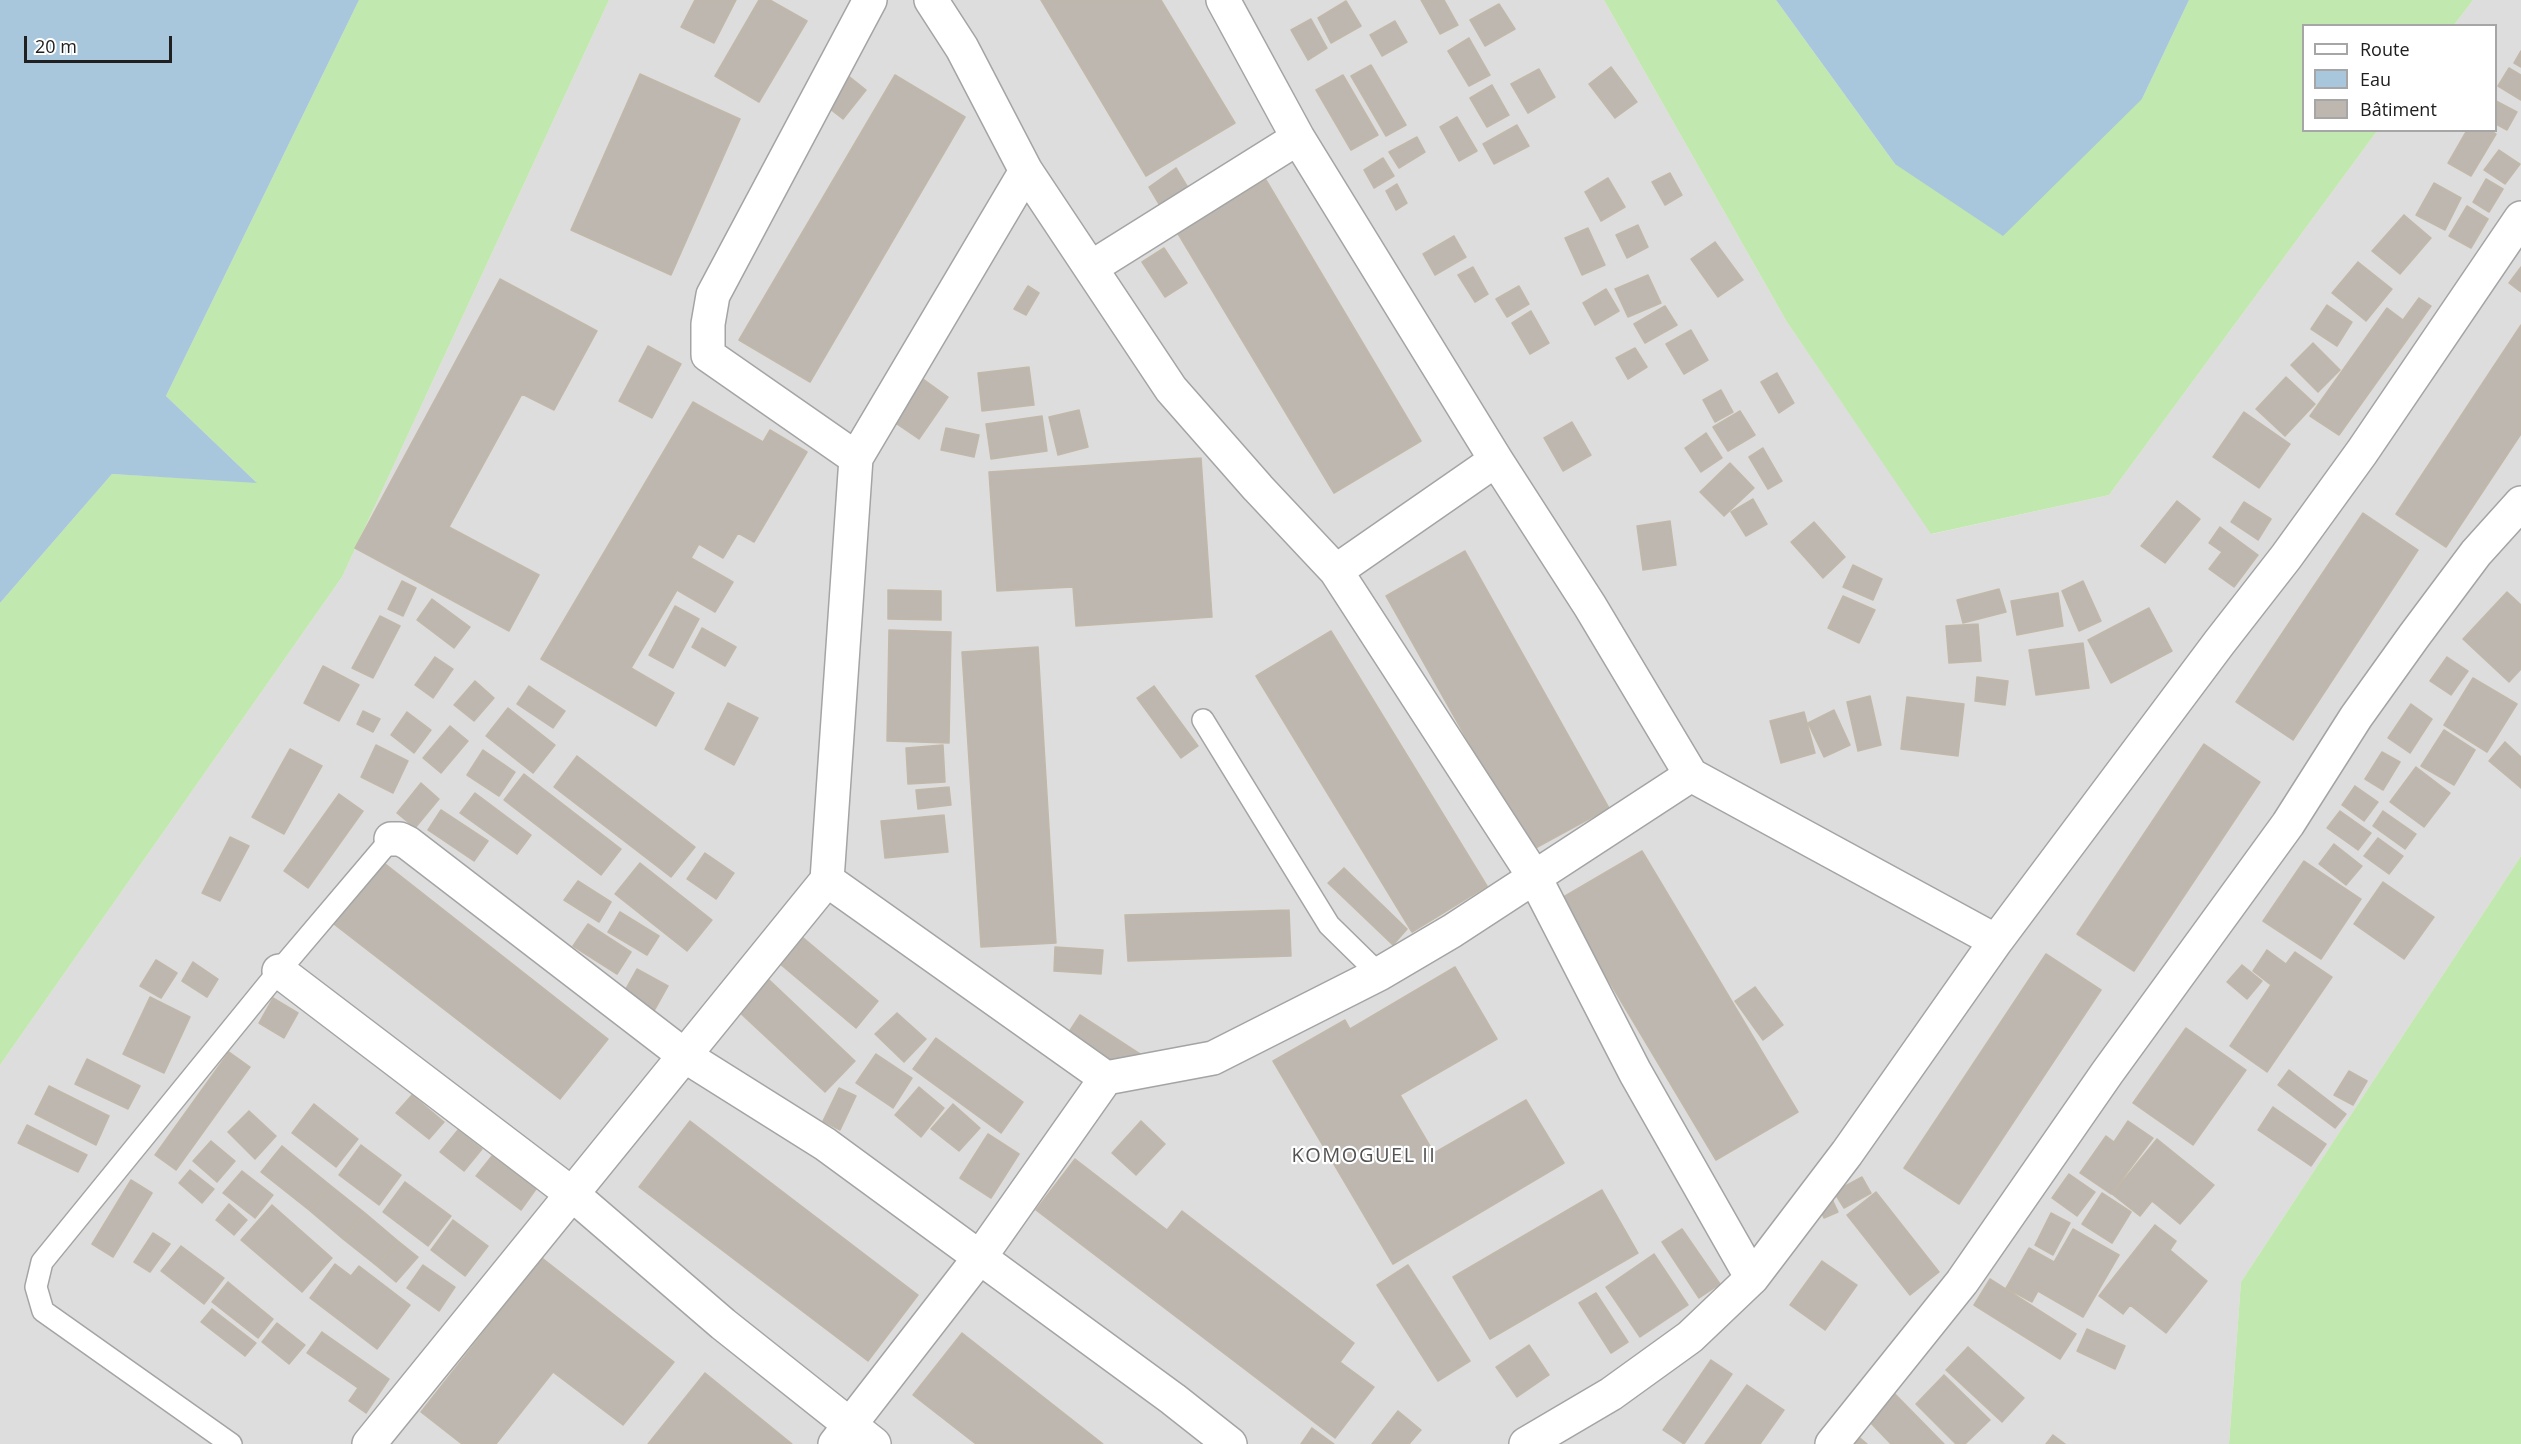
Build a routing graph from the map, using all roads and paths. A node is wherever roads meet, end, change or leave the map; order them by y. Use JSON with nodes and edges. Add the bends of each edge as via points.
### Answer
{"nodes":[{"id":1,"x":870,"y":0,"type":"edge"},
{"id":2,"x":931,"y":0,"type":"edge"},
{"id":3,"x":1223,"y":0,"type":"edge"},
{"id":4,"x":1298,"y":138,"type":"junction"},
{"id":5,"x":1026,"y":171,"type":"junction"},
{"id":6,"x":2521,"y":218,"type":"edge"},
{"id":7,"x":1092,"y":267,"type":"junction"},
{"id":8,"x":856,"y":458,"type":"junction"},
{"id":9,"x":1496,"y":460,"type":"junction"},
{"id":10,"x":2521,"y":503,"type":"edge"},
{"id":11,"x":1336,"y":571,"type":"junction"},
{"id":12,"x":1203,"y":720,"type":"dead end"},
{"id":13,"x":1691,"y":775,"type":"junction"},
{"id":14,"x":391,"y":839,"type":"joint"},
{"id":15,"x":1535,"y":878,"type":"junction"},
{"id":16,"x":827,"y":880,"type":"junction"},
{"id":17,"x":1996,"y":941,"type":"junction"},
{"id":18,"x":279,"y":971,"type":"junction"},
{"id":19,"x":1379,"y":974,"type":"junction"},
{"id":20,"x":685,"y":1056,"type":"junction"},
{"id":21,"x":1107,"y":1078,"type":"junction"},
{"id":22,"x":572,"y":1194,"type":"junction"},
{"id":23,"x":980,"y":1257,"type":"junction"},
{"id":24,"x":1752,"y":1278,"type":"junction"},
{"id":25,"x":853,"y":1437,"type":"edge"},
{"id":26,"x":231,"y":1444,"type":"edge"},
{"id":27,"x":369,"y":1444,"type":"edge"},
{"id":28,"x":1230,"y":1444,"type":"edge"},
{"id":29,"x":1526,"y":1444,"type":"edge"},
{"id":30,"x":1832,"y":1444,"type":"edge"}],
"edges":[{"from":1,"to":8,"type":"street","via":[[713,295],[708,324],[708,355]]},
{"from":2,"to":5,"type":"street","via":[[962,48]]},
{"from":3,"to":4,"type":"street"},
{"from":4,"to":7,"type":"street"},
{"from":4,"to":9,"type":"street"},
{"from":5,"to":7,"type":"street"},
{"from":5,"to":8,"type":"street"},
{"from":6,"to":17,"type":"street","via":[[2286,557]]},
{"from":7,"to":11,"type":"street","via":[[1171,389]]},
{"from":8,"to":16,"type":"street"},
{"from":9,"to":11,"type":"street"},
{"from":9,"to":13,"type":"street","via":[[1590,606]]},
{"from":10,"to":30,"type":"street","via":[[2476,553],[2414,636],[2356,717],[2288,824],[2107,1073],[1962,1282]]},
{"from":11,"to":15,"type":"street"},
{"from":12,"to":19,"type":"lane","via":[[1329,925]]},
{"from":13,"to":15,"type":"street"},
{"from":13,"to":17,"type":"street"},
{"from":14,"to":18,"type":"lane"},
{"from":14,"to":20,"type":"street","via":[[408,843]]},
{"from":15,"to":19,"type":"street"},
{"from":15,"to":24,"type":"street","via":[[1635,1072]]},
{"from":16,"to":20,"type":"street"},
{"from":16,"to":21,"type":"street"},
{"from":17,"to":24,"type":"street","via":[[1847,1153]]},
{"from":18,"to":22,"type":"street"},
{"from":18,"to":26,"type":"lane","via":[[42,1262],[36,1287],[43,1311]]},
{"from":19,"to":21,"type":"street","via":[[1213,1058]]},
{"from":20,"to":22,"type":"street"},
{"from":20,"to":23,"type":"street","via":[[825,1144]]},
{"from":21,"to":23,"type":"street"},
{"from":22,"to":25,"type":"street"},
{"from":22,"to":27,"type":"street"},
{"from":23,"to":25,"type":"street"},
{"from":23,"to":28,"type":"street"},
{"from":24,"to":29,"type":"street","via":[[1690,1338],[1611,1394]]}]}
